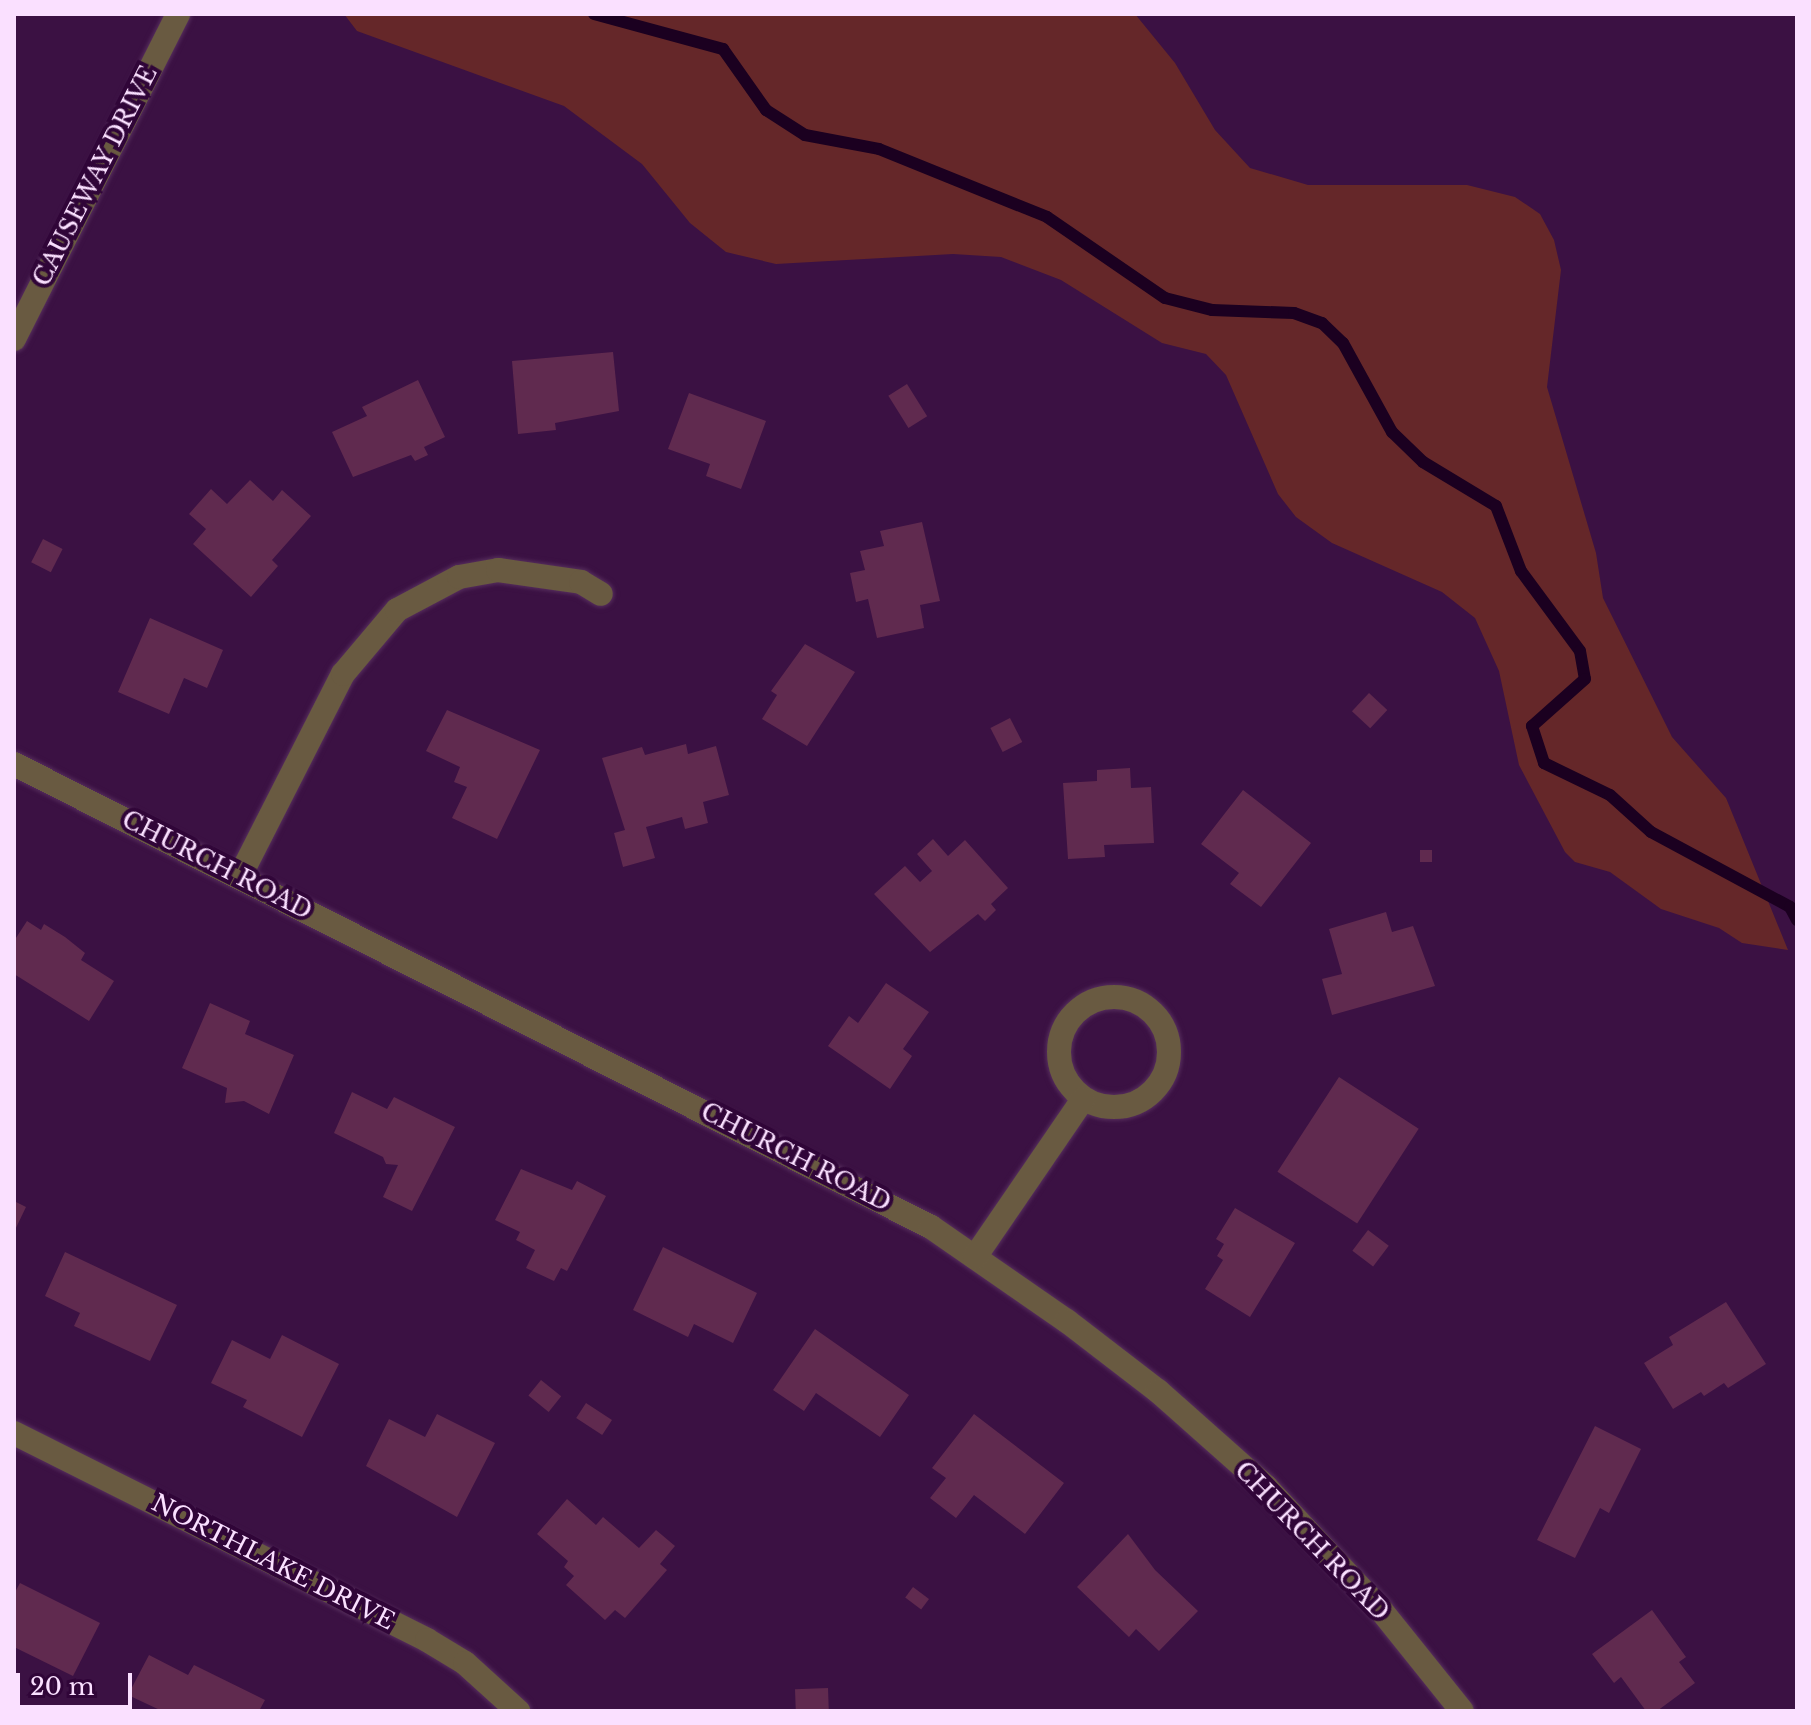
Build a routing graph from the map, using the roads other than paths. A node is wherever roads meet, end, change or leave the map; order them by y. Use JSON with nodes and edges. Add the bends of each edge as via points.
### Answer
{"nodes":[{"id":1,"x":178,"y":14,"type":"edge"},
{"id":2,"x":14,"y":339,"type":"edge"},
{"id":3,"x":601,"y":594,"type":"dead end"},
{"id":4,"x":14,"y":764,"type":"edge"},
{"id":5,"x":240,"y":876,"type":"junction"},
{"id":6,"x":1083,"y":1099,"type":"junction"},
{"id":7,"x":975,"y":1257,"type":"junction"},
{"id":8,"x":14,"y":1433,"type":"edge"},
{"id":9,"x":518,"y":1711,"type":"edge"},
{"id":10,"x":1462,"y":1711,"type":"edge"}],
"edges":[{"from":1,"to":2,"type":"street","name":"CAUSEWAY DRIVE"},
{"from":3,"to":5,"type":"street","via":[[581,582],[498,570],[459,577],[397,610],[343,674]]},
{"from":4,"to":5,"type":"street","name":"CHURCH ROAD"},
{"from":5,"to":7,"type":"street","name":"CHURCH ROAD","via":[[761,1138],[931,1227]]},
{"from":6,"to":6,"type":"street","via":[[1099,1106],[1133,1105],[1160,1083],[1168,1068],[1167,1033],[1146,1007],[1112,997],[1096,1000],[1069,1021],[1060,1046],[1062,1071]]},
{"from":6,"to":7,"type":"street"},
{"from":7,"to":10,"type":"street","name":"CHURCH ROAD","via":[[1158,1391],[1266,1487],[1381,1610]]},
{"from":8,"to":9,"type":"street","name":"NORTHLAKE DRIVE","via":[[427,1640],[465,1663]]}]}
